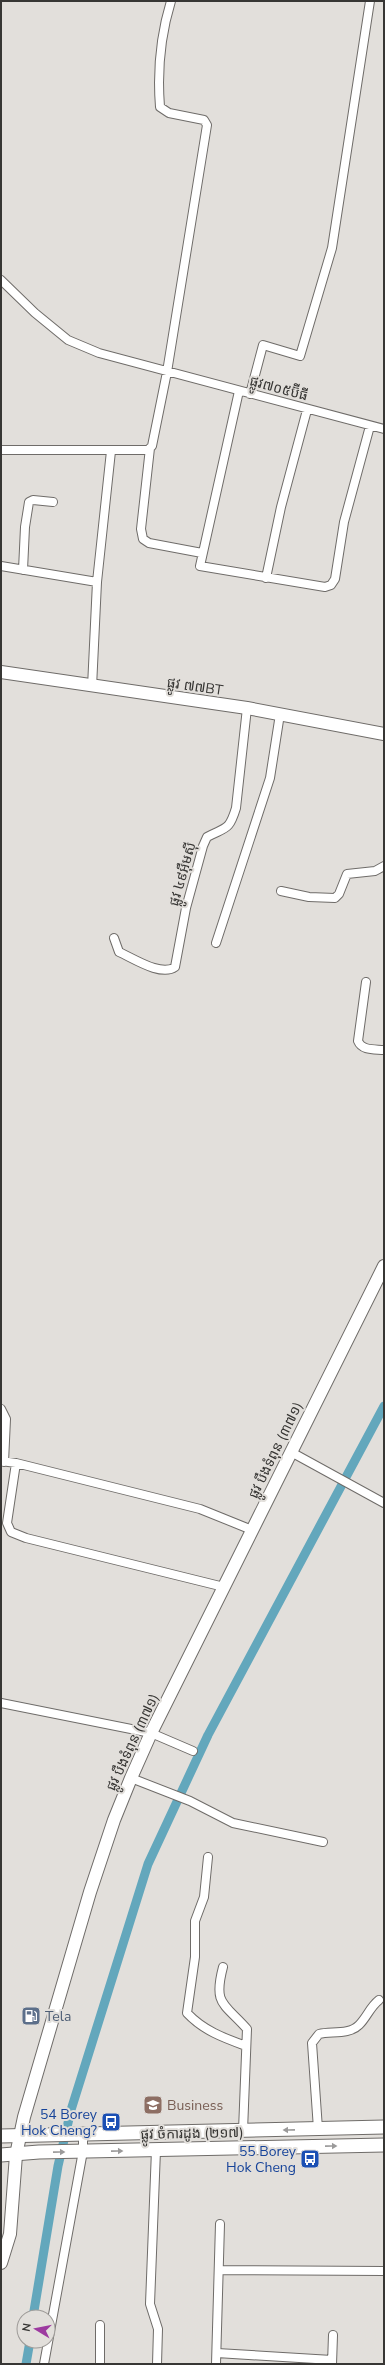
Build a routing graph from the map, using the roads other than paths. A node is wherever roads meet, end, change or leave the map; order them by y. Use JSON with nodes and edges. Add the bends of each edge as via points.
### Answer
{"nodes":[{"id":1,"x":171,"y":1,"type":"edge"},
{"id":2,"x":370,"y":1,"type":"edge"},
{"id":3,"x":1,"y":280,"type":"edge"},
{"id":4,"x":167,"y":372,"type":"junction"},
{"id":5,"x":239,"y":391,"type":"junction"},
{"id":6,"x":250,"y":394,"type":"junction"},
{"id":7,"x":307,"y":410,"type":"junction"},
{"id":8,"x":370,"y":426,"type":"junction"},
{"id":9,"x":384,"y":429,"type":"edge"},
{"id":10,"x":150,"y":448,"type":"junction"},
{"id":11,"x":1,"y":450,"type":"edge"},
{"id":12,"x":111,"y":451,"type":"junction"},
{"id":13,"x":53,"y":502,"type":"dead end"},
{"id":14,"x":202,"y":553,"type":"junction"},
{"id":15,"x":1,"y":566,"type":"edge"},
{"id":16,"x":23,"y":570,"type":"junction"},
{"id":17,"x":266,"y":578,"type":"junction"},
{"id":18,"x":97,"y":582,"type":"junction"},
{"id":19,"x":1,"y":672,"type":"edge"},
{"id":20,"x":92,"y":687,"type":"junction"},
{"id":21,"x":247,"y":708,"type":"junction"},
{"id":22,"x":280,"y":714,"type":"junction"},
{"id":23,"x":384,"y":734,"type":"edge"},
{"id":24,"x":384,"y":866,"type":"edge"},
{"id":25,"x":281,"y":891,"type":"dead end"},
{"id":26,"x":114,"y":938,"type":"dead end"},
{"id":27,"x":216,"y":943,"type":"dead end"},
{"id":28,"x":366,"y":982,"type":"dead end"},
{"id":29,"x":384,"y":1050,"type":"edge"},
{"id":30,"x":384,"y":1266,"type":"edge"},
{"id":31,"x":1,"y":1409,"type":"edge"},
{"id":32,"x":291,"y":1452,"type":"junction"},
{"id":33,"x":2,"y":1461,"type":"edge"},
{"id":34,"x":16,"y":1463,"type":"junction"},
{"id":35,"x":384,"y":1503,"type":"edge"},
{"id":36,"x":252,"y":1530,"type":"junction"},
{"id":37,"x":224,"y":1587,"type":"junction"},
{"id":38,"x":1,"y":1703,"type":"edge"},
{"id":39,"x":151,"y":1733,"type":"junction"},
{"id":40,"x":193,"y":1751,"type":"dead end"},
{"id":41,"x":131,"y":1778,"type":"junction"},
{"id":42,"x":323,"y":1842,"type":"dead end"},
{"id":43,"x":208,"y":1857,"type":"dead end"},
{"id":44,"x":223,"y":1967,"type":"dead end"},
{"id":45,"x":379,"y":2000,"type":"dead end"},
{"id":46,"x":246,"y":2046,"type":"junction"},
{"id":47,"x":384,"y":2128,"type":"edge"},
{"id":48,"x":318,"y":2129,"type":"junction"},
{"id":49,"x":244,"y":2131,"type":"junction"},
{"id":50,"x":81,"y":2134,"type":"junction"},
{"id":51,"x":20,"y":2135,"type":"junction"},
{"id":52,"x":1,"y":2136,"type":"edge"},
{"id":53,"x":384,"y":2144,"type":"edge"},
{"id":54,"x":156,"y":2150,"type":"junction"},
{"id":55,"x":81,"y":2151,"type":"junction"},
{"id":56,"x":1,"y":2155,"type":"edge"},
{"id":57,"x":16,"y":2155,"type":"junction"},
{"id":58,"x":220,"y":2224,"type":"dead end"},
{"id":59,"x":2,"y":2257,"type":"edge"},
{"id":60,"x":218,"y":2270,"type":"junction"},
{"id":61,"x":384,"y":2271,"type":"edge"},
{"id":62,"x":100,"y":2325,"type":"dead end"},
{"id":63,"x":333,"y":2335,"type":"dead end"},
{"id":64,"x":217,"y":2352,"type":"junction"},
{"id":65,"x":332,"y":2362,"type":"edge"},
{"id":66,"x":44,"y":2364,"type":"edge"},
{"id":67,"x":100,"y":2364,"type":"edge"},
{"id":68,"x":157,"y":2364,"type":"edge"},
{"id":69,"x":216,"y":2364,"type":"edge"}],
"edges":[{"from":1,"to":4,"type":"street","via":[[160,39],[160,107],[168,113],[204,120],[207,125]]},
{"from":2,"to":6,"type":"street","via":[[332,248],[300,356],[263,345]]},
{"from":3,"to":4,"type":"street","name":"ផ្លូវ៧០៥ប៊ីធី","via":[[68,340],[99,353]]},
{"from":4,"to":5,"type":"street","name":"ផ្លូវ៧០៥ប៊ីធី"},
{"from":4,"to":10,"type":"street"},
{"from":5,"to":6,"type":"street","name":"ផ្លូវ៧០៥ប៊ីធី"},
{"from":5,"to":14,"type":"street"},
{"from":6,"to":7,"type":"street","name":"ផ្លូវ៧០៥ប៊ីធី"},
{"from":7,"to":8,"type":"street","name":"ផ្លូវ៧០៥ប៊ីធី"},
{"from":7,"to":17,"type":"street","via":[[281,506]]},
{"from":8,"to":9,"type":"street","name":"ផ្លូវ៧០៥ប៊ីធី"},
{"from":8,"to":17,"type":"street","via":[[344,522],[333,582],[325,587]]},
{"from":10,"to":12,"type":"street"},
{"from":10,"to":14,"type":"street","via":[[141,530],[143,539],[149,543]]},
{"from":11,"to":12,"type":"street"},
{"from":12,"to":18,"type":"street"},
{"from":13,"to":16,"type":"street","via":[[29,502]]},
{"from":14,"to":17,"type":"street","via":[[200,566]]},
{"from":15,"to":16,"type":"street"},
{"from":16,"to":18,"type":"street"},
{"from":18,"to":20,"type":"street"},
{"from":19,"to":20,"type":"main road","name":"ផ្លូវ ៧៧BT"},
{"from":20,"to":21,"type":"main road","name":"ផ្លូវ ៧៧BT"},
{"from":21,"to":22,"type":"main road","name":"ផ្លូវ ៧៧BT"},
{"from":21,"to":26,"type":"street","name":"ផ្លូវ ៤៩អ៊ឹមស៊ី","via":[[236,808],[226,829],[207,836],[203,846],[186,908],[175,967],[169,970],[148,967],[137,959],[119,952]]},
{"from":22,"to":23,"type":"main road","name":"ផ្លូវ ៧៧BT"},
{"from":22,"to":27,"type":"street","via":[[270,778]]},
{"from":24,"to":25,"type":"street","via":[[375,871],[347,874],[335,898],[309,897]]},
{"from":28,"to":29,"type":"street","via":[[358,1041],[363,1047]]},
{"from":30,"to":32,"type":"main road","name":"ផ្លូវ បឹងទំពុន (៣៧១)"},
{"from":31,"to":33,"type":"street","via":[[6,1419]]},
{"from":32,"to":35,"type":"street"},
{"from":32,"to":36,"type":"main road","name":"ផ្លូវ បឹងទំពុន (៣៧១)"},
{"from":33,"to":34,"type":"street"},
{"from":34,"to":36,"type":"street","via":[[200,1509]]},
{"from":34,"to":37,"type":"street","via":[[7,1522],[11,1532],[26,1538]]},
{"from":36,"to":37,"type":"main road","name":"ផ្លូវ បឹងទំពុន (៣៧១)"},
{"from":37,"to":39,"type":"main road","name":"ផ្លូវ បឹងទំពុន (៣៧១)"},
{"from":38,"to":39,"type":"street"},
{"from":39,"to":40,"type":"street"},
{"from":39,"to":41,"type":"main road","name":"ផ្លូវ បឹងទំពុន (៣៧១)"},
{"from":41,"to":42,"type":"street","via":[[190,1801],[233,1823]]},
{"from":41,"to":51,"type":"main road","name":"ផ្លូវ បឹងទំពុន (៣៧១)","via":[[90,1892]]},
{"from":43,"to":46,"type":"street","via":[[204,1897],[195,1921],[195,1957],[187,2014],[219,2036]]},
{"from":44,"to":46,"type":"street","via":[[218,1985],[219,1997],[227,2010],[247,2029]]},
{"from":45,"to":48,"type":"street","via":[[358,2026],[348,2031],[319,2034],[312,2043]]},
{"from":46,"to":49,"type":"street"},
{"from":47,"to":48,"type":"main road","name":"ផ្លូវ ចំការដូង (២១៧)"},
{"from":48,"to":49,"type":"main road","name":"ផ្លូវ ចំការដូង (២១៧)","one_way":true},
{"from":49,"to":50,"type":"main road","name":"ផ្លូវ ចំការដូង (២១៧)"},
{"from":50,"to":51,"type":"main road","name":"ផ្លូវ ចំការដូង (២១៧)"},
{"from":50,"to":55,"type":"street"},
{"from":51,"to":52,"type":"main road","name":"ផ្លូវ ចំការដូង (២១៧)"},
{"from":51,"to":57,"type":"main road","name":"ផ្លូវ បឹងទំពុន (៣៧១)"},
{"from":54,"to":53,"type":"main road","name":"ផ្លូវ ចំការដូង (២១៧)","one_way":true},
{"from":55,"to":54,"type":"main road","name":"ផ្លូវ ចំការដូង (២១៧)","one_way":true},
{"from":54,"to":68,"type":"street","via":[[150,2304],[158,2329]]},
{"from":57,"to":55,"type":"main road","name":"ផ្លូវ ចំការដូង (២១៧)","one_way":true},
{"from":55,"to":66,"type":"street"},
{"from":56,"to":57,"type":"main road","name":"ផ្លូវ ចំការដូង (២១៧)"},
{"from":57,"to":59,"type":"main road","name":"ផ្លូវ បឹងទំពុន (៣៧១)","via":[[10,2234]]},
{"from":58,"to":60,"type":"street"},
{"from":60,"to":61,"type":"street"},
{"from":60,"to":64,"type":"street"},
{"from":62,"to":67,"type":"street"},
{"from":63,"to":65,"type":"street"},
{"from":64,"to":65,"type":"street"},
{"from":64,"to":69,"type":"street"}]}
